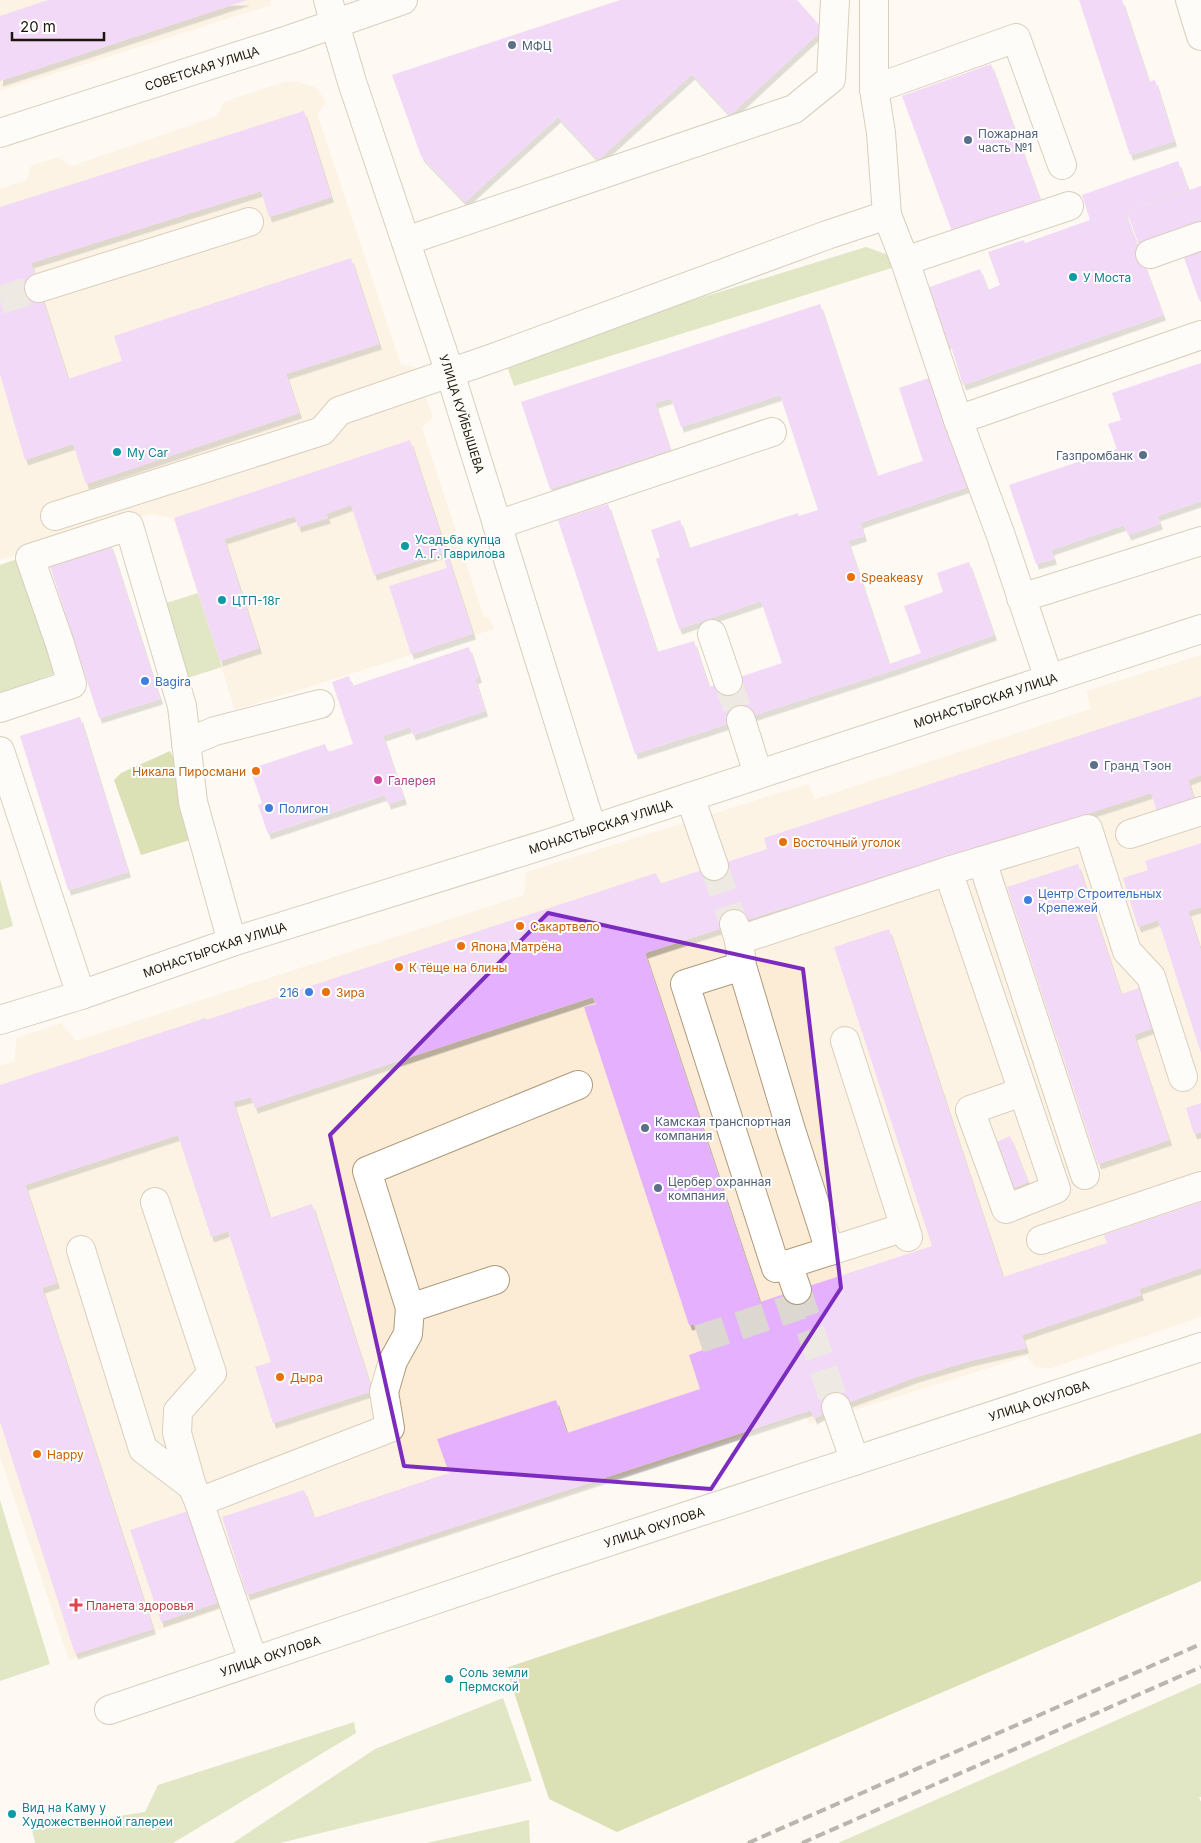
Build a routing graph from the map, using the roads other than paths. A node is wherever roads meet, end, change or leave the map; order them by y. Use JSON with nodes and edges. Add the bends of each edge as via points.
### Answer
{"nodes":[{"id":1,"x":403,"y":0,"type":"edge"},
{"id":2,"x":835,"y":0,"type":"edge"},
{"id":3,"x":874,"y":0,"type":"edge"},
{"id":4,"x":1190,"y":0,"type":"edge"},
{"id":5,"x":332,"y":12,"type":"edge"},
{"id":6,"x":1201,"y":36,"type":"edge"},
{"id":7,"x":874,"y":89,"type":"junction"},
{"id":8,"x":0,"y":133,"type":"edge"},
{"id":9,"x":1062,"y":165,"type":"dead end"},
{"id":10,"x":1069,"y":206,"type":"dead end"},
{"id":11,"x":887,"y":214,"type":"junction"},
{"id":12,"x":249,"y":222,"type":"dead end"},
{"id":13,"x":1201,"y":236,"type":"edge"},
{"id":14,"x":406,"y":241,"type":"junction"},
{"id":15,"x":1150,"y":254,"type":"dead end"},
{"id":16,"x":905,"y":261,"type":"junction"},
{"id":17,"x":39,"y":288,"type":"tunnel mouth"},
{"id":18,"x":1201,"y":335,"type":"edge"},
{"id":19,"x":450,"y":373,"type":"junction"},
{"id":20,"x":958,"y":420,"type":"junction"},
{"id":21,"x":772,"y":432,"type":"dead end"},
{"id":22,"x":55,"y":516,"type":"dead end"},
{"id":23,"x":498,"y":525,"type":"junction"},
{"id":24,"x":1201,"y":541,"type":"edge"},
{"id":25,"x":1021,"y":598,"type":"junction"},
{"id":26,"x":1201,"y":629,"type":"edge"},
{"id":27,"x":712,"y":634,"type":"dead end"},
{"id":28,"x":1049,"y":678,"type":"junction"},
{"id":29,"x":728,"y":681,"type":"tunnel mouth"},
{"id":30,"x":320,"y":704,"type":"dead end"},
{"id":31,"x":0,"y":708,"type":"edge"},
{"id":32,"x":741,"y":720,"type":"tunnel mouth"},
{"id":33,"x":186,"y":743,"type":"junction"},
{"id":34,"x":0,"y":751,"type":"edge"},
{"id":35,"x":758,"y":774,"type":"junction"},
{"id":36,"x":690,"y":797,"type":"junction"},
{"id":37,"x":1201,"y":811,"type":"edge"},
{"id":38,"x":592,"y":829,"type":"junction"},
{"id":39,"x":1130,"y":834,"type":"dead end"},
{"id":40,"x":982,"y":862,"type":"junction"},
{"id":41,"x":714,"y":866,"type":"tunnel mouth"},
{"id":42,"x":948,"y":871,"type":"junction"},
{"id":43,"x":232,"y":942,"type":"junction"},
{"id":44,"x":742,"y":966,"type":"junction"},
{"id":45,"x":81,"y":994,"type":"junction"},
{"id":46,"x":0,"y":1020,"type":"edge"},
{"id":47,"x":846,"y":1041,"type":"dead end"},
{"id":48,"x":1183,"y":1077,"type":"dead end"},
{"id":49,"x":578,"y":1085,"type":"dead end"},
{"id":50,"x":1022,"y":1092,"type":"dead end"},
{"id":51,"x":1085,"y":1175,"type":"dead end"},
{"id":52,"x":1201,"y":1186,"type":"edge"},
{"id":53,"x":155,"y":1202,"type":"dead end"},
{"id":54,"x":1041,"y":1240,"type":"dead end"},
{"id":55,"x":81,"y":1250,"type":"dead end"},
{"id":56,"x":830,"y":1251,"type":"junction"},
{"id":57,"x":788,"y":1264,"type":"junction"},
{"id":58,"x":495,"y":1280,"type":"dead end"},
{"id":59,"x":797,"y":1290,"type":"tunnel mouth"},
{"id":60,"x":410,"y":1308,"type":"junction"},
{"id":61,"x":1201,"y":1347,"type":"edge"},
{"id":62,"x":836,"y":1407,"type":"tunnel mouth"},
{"id":63,"x":855,"y":1461,"type":"junction"},
{"id":64,"x":196,"y":1494,"type":"junction"},
{"id":65,"x":253,"y":1660,"type":"junction"},
{"id":66,"x":109,"y":1710,"type":"dead end"}],
"edges":[{"from":1,"to":5,"type":"street","name":"СОВЕТСКАЯ УЛИЦА"},
{"from":2,"to":14,"type":"street","via":[[831,79],[794,109]]},
{"from":3,"to":7,"type":"street"},
{"from":4,"to":6,"type":"street"},
{"from":5,"to":8,"type":"street","name":"СОВЕТСКАЯ УЛИЦА","via":[[288,40]]},
{"from":5,"to":14,"type":"street","name":"УЛИЦА КУЙБЫШЕВА"},
{"from":7,"to":9,"type":"street","via":[[1016,38]]},
{"from":7,"to":11,"type":"street"},
{"from":10,"to":16,"type":"street"},
{"from":11,"to":16,"type":"street"},
{"from":11,"to":19,"type":"street"},
{"from":12,"to":17,"type":"street"},
{"from":13,"to":15,"type":"street"},
{"from":14,"to":19,"type":"street","name":"УЛИЦА КУЙБЫШЕВА"},
{"from":16,"to":20,"type":"street"},
{"from":18,"to":20,"type":"street"},
{"from":19,"to":22,"type":"street","via":[[339,411],[322,431]]},
{"from":19,"to":23,"type":"street","name":"УЛИЦА КУЙБЫШЕВА"},
{"from":20,"to":25,"type":"street"},
{"from":21,"to":23,"type":"street"},
{"from":23,"to":38,"type":"street","name":"УЛИЦА КУЙБЫШЕВА"},
{"from":24,"to":25,"type":"street"},
{"from":25,"to":28,"type":"street"},
{"from":26,"to":28,"type":"street","name":"МОНАСТЫРСКАЯ УЛИЦА"},
{"from":27,"to":29,"type":"street"},
{"from":28,"to":35,"type":"street","name":"МОНАСТЫРСКАЯ УЛИЦА"},
{"from":30,"to":33,"type":"street","via":[[215,731]]},
{"from":31,"to":33,"type":"street","via":[[72,684],[30,558],[129,526],[182,706]]},
{"from":32,"to":35,"type":"street"},
{"from":33,"to":43,"type":"street","via":[[193,802]]},
{"from":34,"to":45,"type":"street"},
{"from":35,"to":36,"type":"street","name":"МОНАСТЫРСКАЯ УЛИЦА"},
{"from":36,"to":38,"type":"street","name":"МОНАСТЫРСКАЯ УЛИЦА"},
{"from":36,"to":41,"type":"street"},
{"from":37,"to":39,"type":"street"},
{"from":38,"to":43,"type":"street","name":"МОНАСТЫРСКАЯ УЛИЦА"},
{"from":40,"to":42,"type":"street"},
{"from":40,"to":48,"type":"street","via":[[1088,829],[1127,951],[1151,976]]},
{"from":40,"to":51,"type":"street"},
{"from":42,"to":44,"type":"street","via":[[736,932]]},
{"from":42,"to":50,"type":"street"},
{"from":43,"to":45,"type":"street","name":"МОНАСТЫРСКАЯ УЛИЦА"},
{"from":44,"to":56,"type":"street"},
{"from":44,"to":57,"type":"street","via":[[684,984],[776,1268]]},
{"from":45,"to":46,"type":"street","name":"МОНАСТЫРСКАЯ УЛИЦА"},
{"from":47,"to":56,"type":"street","via":[[906,1232]]},
{"from":49,"to":60,"type":"street","via":[[367,1171]]},
{"from":52,"to":54,"type":"street"},
{"from":53,"to":64,"type":"street","via":[[212,1373],[178,1411],[176,1433]]},
{"from":55,"to":64,"type":"street","via":[[143,1449]]},
{"from":56,"to":57,"type":"street"},
{"from":57,"to":59,"type":"street"},
{"from":58,"to":60,"type":"street"},
{"from":60,"to":64,"type":"street","via":[[408,1334],[393,1361],[384,1392],[390,1428]]},
{"from":61,"to":63,"type":"street","name":"УЛИЦА ОКУЛОВА"},
{"from":62,"to":63,"type":"street"},
{"from":63,"to":65,"type":"street","name":"УЛИЦА ОКУЛОВА"},
{"from":64,"to":65,"type":"street"},
{"from":65,"to":66,"type":"street","name":"УЛИЦА ОКУЛОВА"}]}
